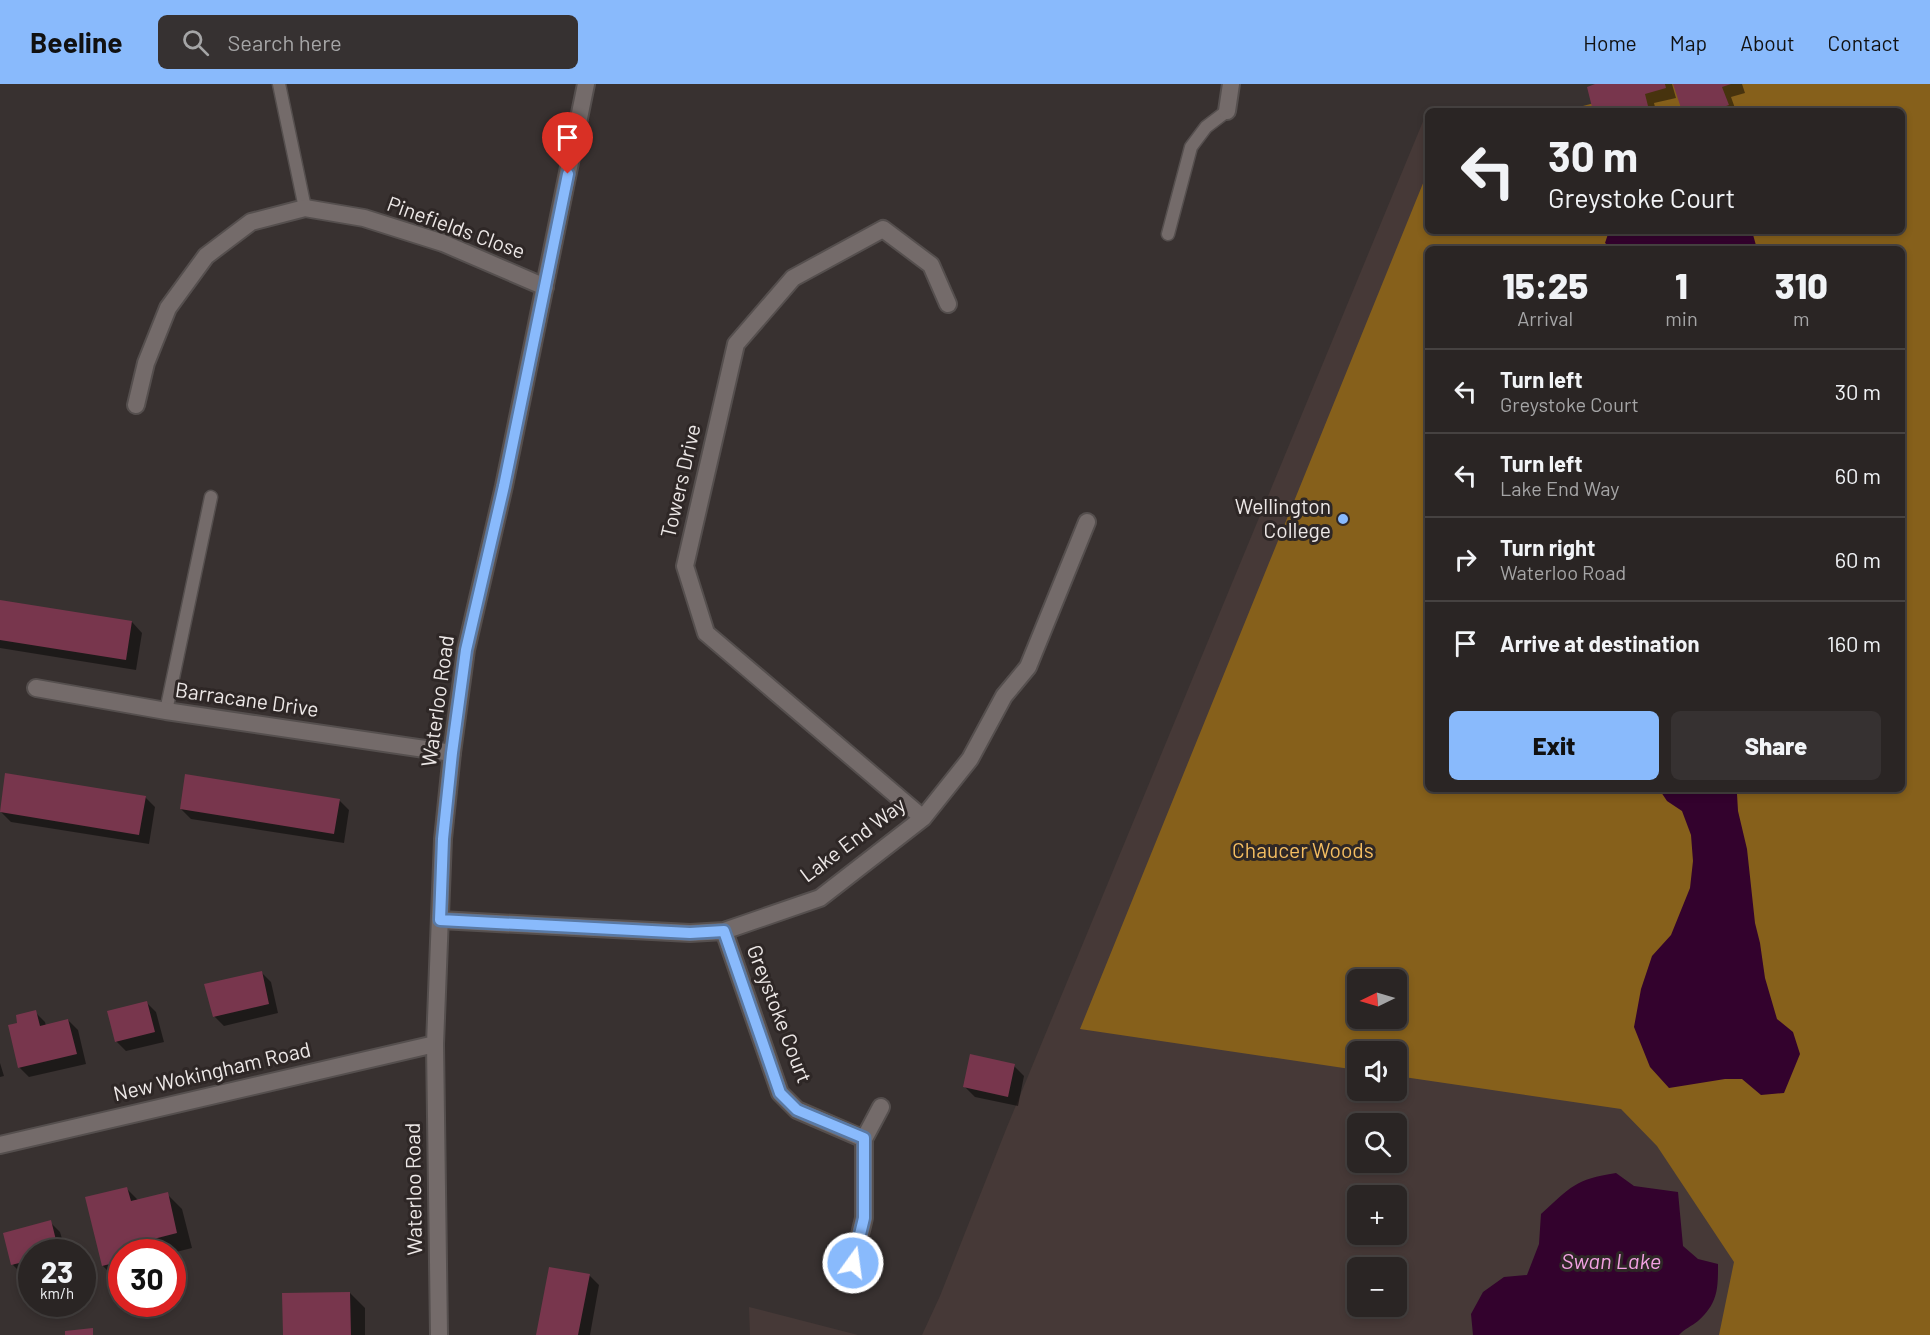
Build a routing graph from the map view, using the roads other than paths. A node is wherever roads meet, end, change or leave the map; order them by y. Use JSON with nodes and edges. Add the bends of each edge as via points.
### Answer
{"nodes":[{"id":1,"x":279,"y":84,"type":"edge"},
{"id":2,"x":586,"y":84,"type":"edge"},
{"id":3,"x":1231,"y":84,"type":"edge"},
{"id":4,"x":1227,"y":111,"type":"joint"},
{"id":5,"x":305,"y":208,"type":"junction"},
{"id":6,"x":1168,"y":234,"type":"dead end"},
{"id":7,"x":545,"y":287,"type":"junction"},
{"id":8,"x":948,"y":304,"type":"dead end"},
{"id":9,"x":136,"y":405,"type":"dead end"},
{"id":10,"x":211,"y":496,"type":"dead end"},
{"id":11,"x":1087,"y":522,"type":"dead end"},
{"id":12,"x":36,"y":688,"type":"dead end"},
{"id":13,"x":166,"y":711,"type":"junction"},
{"id":14,"x":452,"y":753,"type":"junction"},
{"id":15,"x":922,"y":818,"type":"junction"},
{"id":16,"x":440,"y":920,"type":"junction"},
{"id":17,"x":724,"y":931,"type":"junction"},
{"id":18,"x":435,"y":1044,"type":"junction"},
{"id":19,"x":881,"y":1107,"type":"dead end"},
{"id":20,"x":864,"y":1138,"type":"junction"},
{"id":21,"x":0,"y":1145,"type":"edge"},
{"id":22,"x":853,"y":1263,"type":"dead end"},
{"id":23,"x":439,"y":1335,"type":"edge"}],
"edges":[{"from":1,"to":5,"type":"lane"},
{"from":2,"to":7,"type":"street","name":"Waterloo Road"},
{"from":3,"to":4,"type":"street"},
{"from":4,"to":6,"type":"lane","via":[[1206,127],[1191,147]]},
{"from":5,"to":7,"type":"street","name":"Pinefields Close","via":[[364,218],[443,243]]},
{"from":5,"to":9,"type":"street","name":"Pinefields Close","via":[[251,222],[206,256],[168,309],[146,363]]},
{"from":7,"to":14,"type":"street","name":"Waterloo Road","via":[[466,650]]},
{"from":8,"to":15,"type":"street","name":"Towers Drive","via":[[931,265],[883,230],[794,278],[736,344],[685,566],[706,633]]},
{"from":10,"to":13,"type":"lane"},
{"from":11,"to":15,"type":"street","name":"Lake End Way","via":[[1028,667],[1004,696],[970,759]]},
{"from":12,"to":13,"type":"street","name":"Barracane Drive"},
{"from":13,"to":14,"type":"street","name":"Barracane Drive"},
{"from":14,"to":16,"type":"street","name":"Waterloo Road"},
{"from":15,"to":17,"type":"street","name":"Lake End Way","via":[[820,898]]},
{"from":16,"to":17,"type":"street","name":"Lake End Way","via":[[690,933]]},
{"from":16,"to":18,"type":"street","name":"Waterloo Road"},
{"from":17,"to":20,"type":"street","name":"Greystoke Court","via":[[780,1093],[797,1110]]},
{"from":18,"to":21,"type":"street","name":"New Wokingham Road"},
{"from":18,"to":23,"type":"street","name":"Waterloo Road"},
{"from":19,"to":20,"type":"street"},
{"from":20,"to":22,"type":"street","via":[[864,1218]]}]}
